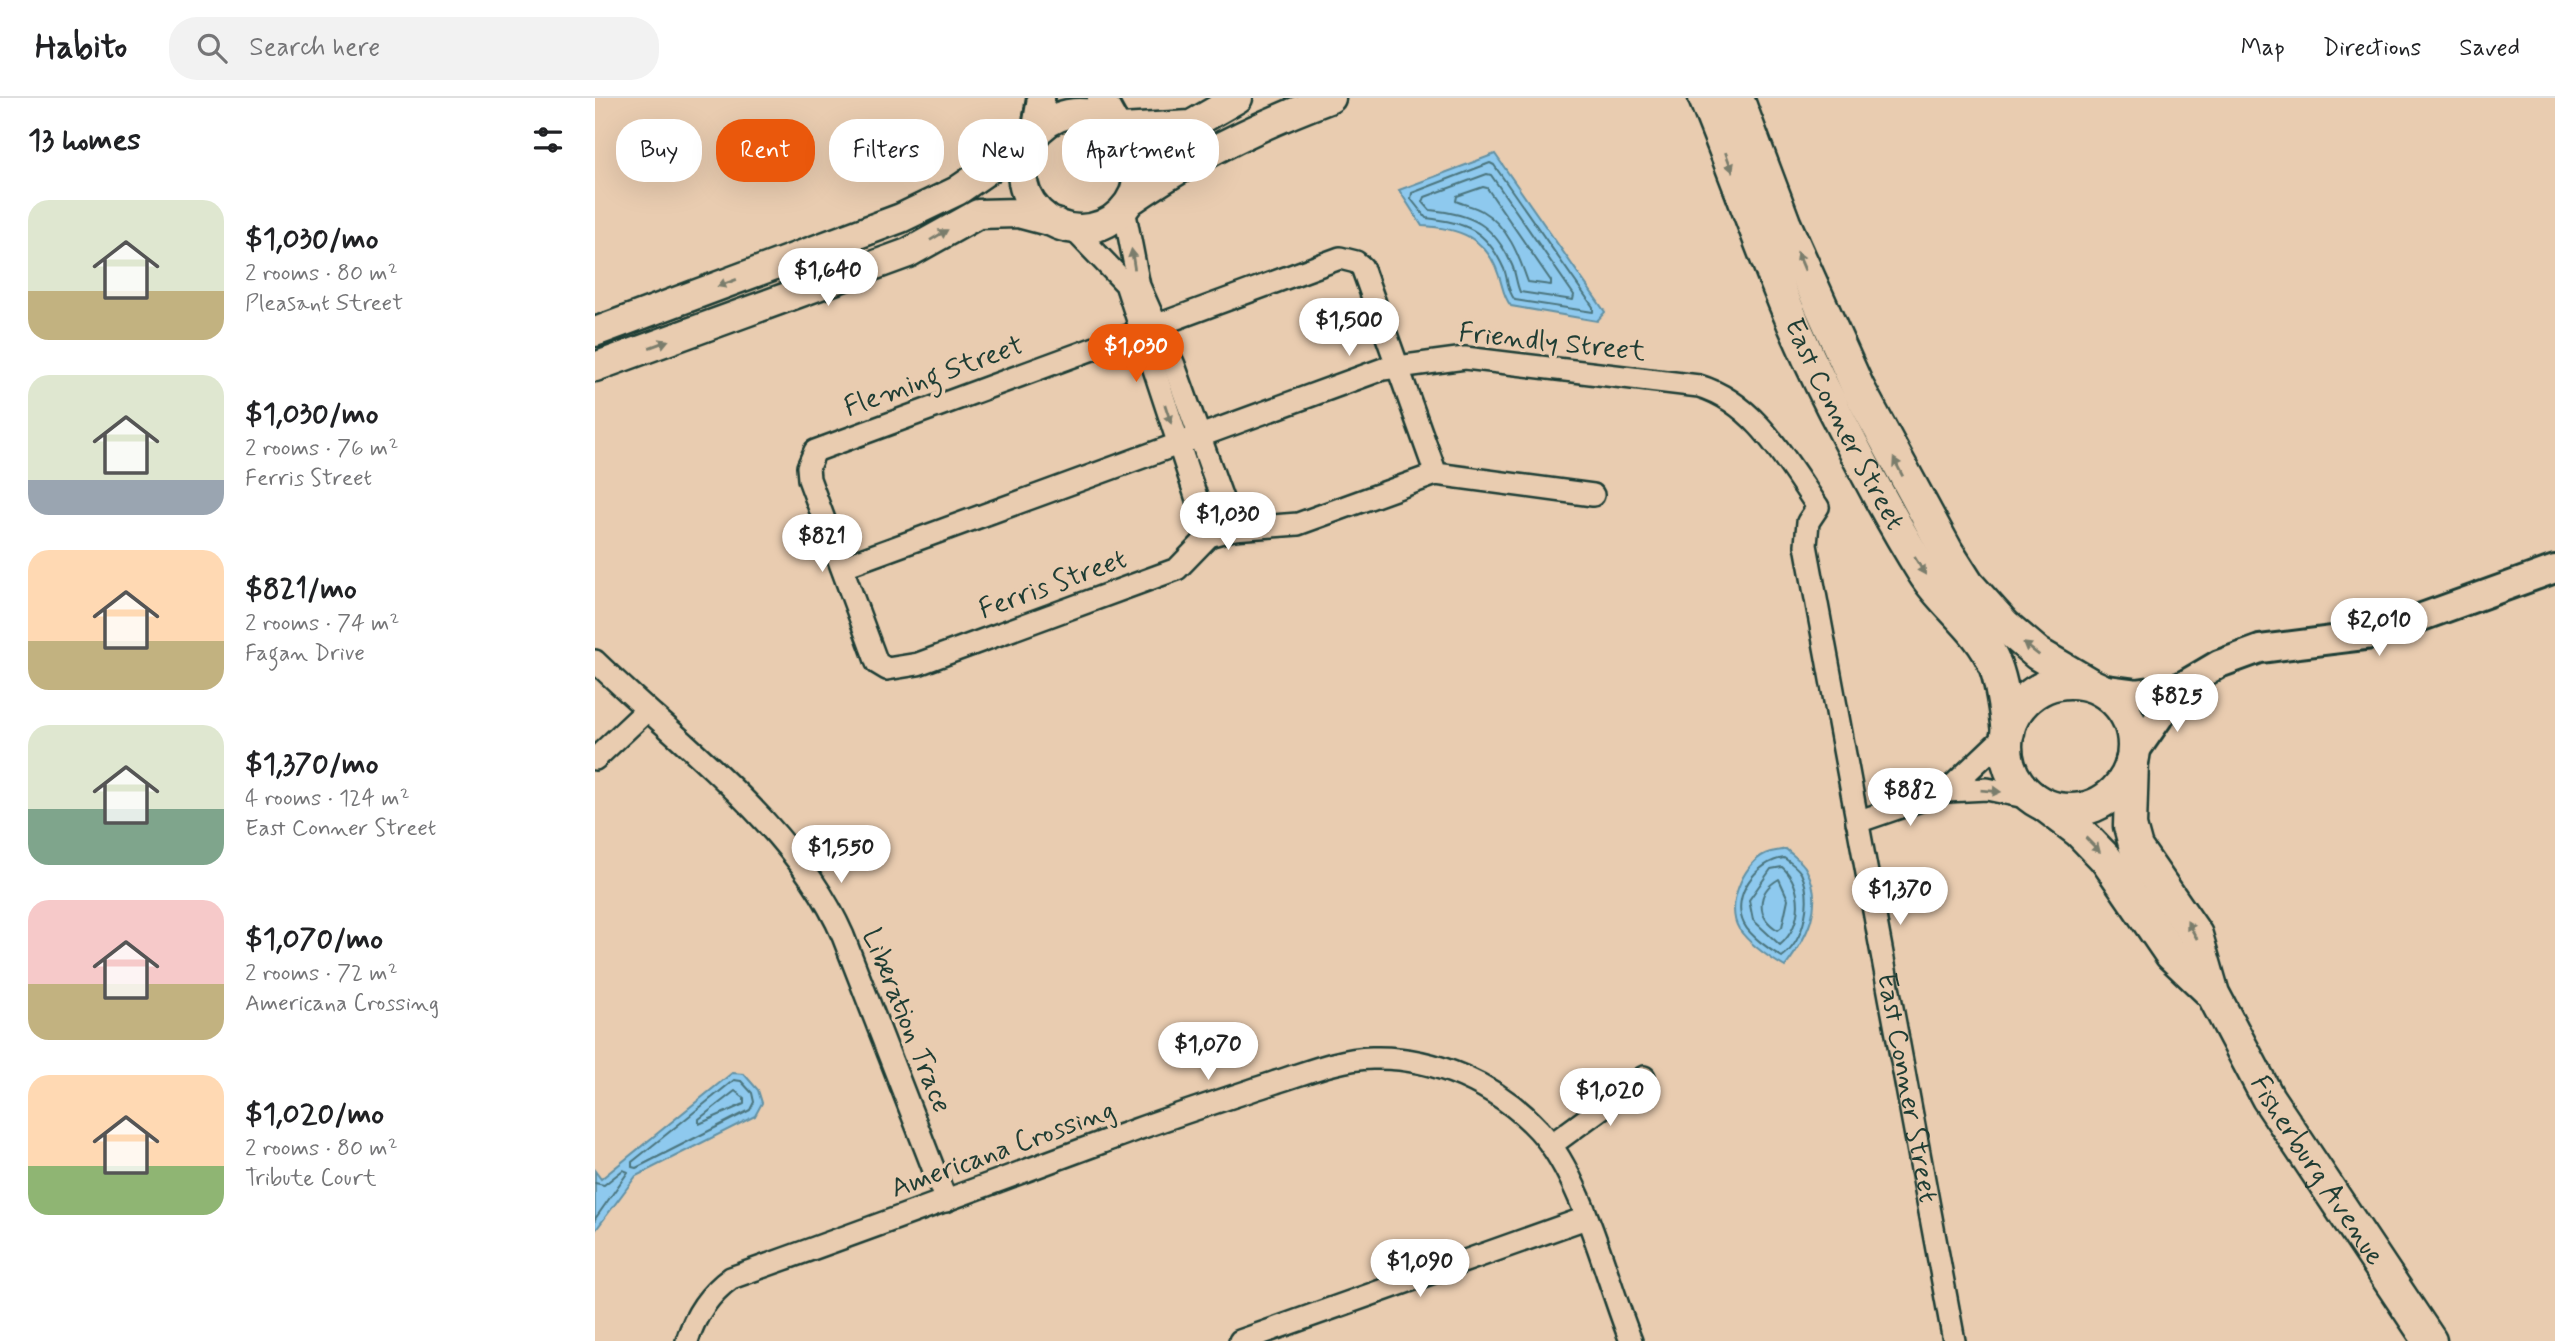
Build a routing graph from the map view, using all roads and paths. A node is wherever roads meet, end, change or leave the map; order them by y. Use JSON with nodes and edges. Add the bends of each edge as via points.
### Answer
{"nodes":[{"id":1,"x":1041,"y":98,"type":"edge"},
{"id":2,"x":1101,"y":98,"type":"edge"},
{"id":3,"x":1238,"y":98,"type":"edge"},
{"id":4,"x":1331,"y":98,"type":"edge"},
{"id":5,"x":1705,"y":98,"type":"edge"},
{"id":6,"x":1737,"y":98,"type":"edge"},
{"id":7,"x":1037,"y":119,"type":"edge"},
{"id":8,"x":1101,"y":119,"type":"edge"},
{"id":9,"x":1113,"y":119,"type":"edge"},
{"id":10,"x":1201,"y":119,"type":"edge"},
{"id":11,"x":1048,"y":123,"type":"edge"},
{"id":12,"x":970,"y":182,"type":"edge"},
{"id":13,"x":1025,"y":182,"type":"edge"},
{"id":14,"x":1136,"y":182,"type":"edge"},
{"id":15,"x":1127,"y":205,"type":"junction"},
{"id":16,"x":1064,"y":226,"type":"junction"},
{"id":17,"x":1148,"y":327,"type":"junction"},
{"id":18,"x":595,"y":331,"type":"edge"},
{"id":19,"x":1397,"y":366,"type":"junction"},
{"id":20,"x":595,"y":367,"type":"edge"},
{"id":21,"x":1199,"y":434,"type":"junction"},
{"id":22,"x":1177,"y":442,"type":"junction"},
{"id":23,"x":1436,"y":474,"type":"junction"},
{"id":24,"x":1593,"y":495,"type":"dead end"},
{"id":25,"x":1818,"y":507,"type":"joint"},
{"id":26,"x":1233,"y":529,"type":"junction"},
{"id":27,"x":1209,"y":536,"type":"junction"},
{"id":28,"x":842,"y":567,"type":"junction"},
{"id":29,"x":2555,"y":569,"type":"edge"},
{"id":30,"x":595,"y":661,"type":"edge"},
{"id":31,"x":2094,"y":686,"type":"junction"},
{"id":32,"x":2180,"y":687,"type":"junction"},
{"id":33,"x":647,"y":710,"type":"junction"},
{"id":34,"x":2008,"y":733,"type":"junction"},
{"id":35,"x":2133,"y":758,"type":"junction"},
{"id":36,"x":595,"y":759,"type":"edge"},
{"id":37,"x":1947,"y":791,"type":"junction"},
{"id":38,"x":2038,"y":801,"type":"junction"},
{"id":39,"x":1857,"y":822,"type":"junction"},
{"id":40,"x":2213,"y":994,"type":"junction"},
{"id":41,"x":1644,"y":1077,"type":"dead end"},
{"id":42,"x":1551,"y":1145,"type":"junction"},
{"id":43,"x":946,"y":1201,"type":"junction"},
{"id":44,"x":1585,"y":1218,"type":"junction"},
{"id":45,"x":687,"y":1341,"type":"edge"},
{"id":46,"x":1240,"y":1341,"type":"edge"},
{"id":47,"x":1631,"y":1341,"type":"edge"},
{"id":48,"x":1954,"y":1341,"type":"edge"},
{"id":49,"x":2430,"y":1341,"type":"edge"}],
"edges":[{"from":1,"to":7,"type":"street"},
{"from":2,"to":9,"type":"street"},
{"from":3,"to":10,"type":"main road"},
{"from":4,"to":15,"type":"main road","via":[[1261,124],[1202,154]]},
{"from":5,"to":34,"type":"main road","name":"East Conner Street","one_way":true,"via":[[1756,236],[1830,402],[1935,591],[1994,663]]},
{"from":31,"to":6,"type":"main road","name":"East Conner Street","one_way":true,"via":[[2046,660],[2004,625],[1968,585],[1947,552],[1901,472],[1820,307]]},
{"from":8,"to":11,"type":"main road","via":[[1073,113]]},
{"from":12,"to":18,"type":"main road","one_way":true,"via":[[901,218]]},
{"from":13,"to":16,"type":"main road","via":[[1042,214]]},
{"from":14,"to":15,"type":"main road"},
{"from":15,"to":16,"type":"main road","via":[[1100,225]]},
{"from":17,"to":15,"type":"street","one_way":true},
{"from":16,"to":17,"type":"street","via":[[1126,284]]},
{"from":20,"to":16,"type":"main road","one_way":true,"via":[[908,253],[978,215],[1018,213]]},
{"from":17,"to":19,"type":"street","name":"Fleming Street","via":[[1332,260],[1356,262],[1362,267]]},
{"from":17,"to":21,"type":"street","via":[[1174,365]]},
{"from":17,"to":22,"type":"street","one_way":true},
{"from":17,"to":28,"type":"street","name":"Fleming Street","via":[[815,451],[810,457],[809,479]]},
{"from":19,"to":21,"type":"street","name":"Friendly Street"},
{"from":19,"to":23,"type":"street"},
{"from":19,"to":25,"type":"street","name":"Friendly Street","via":[[1465,358],[1699,386],[1752,417]]},
{"from":21,"to":22,"type":"street","name":"Friendly Street"},
{"from":21,"to":26,"type":"street"},
{"from":22,"to":27,"type":"street"},
{"from":22,"to":28,"type":"street","name":"Friendly Street"},
{"from":23,"to":24,"type":"street","name":"Ferris Street"},
{"from":23,"to":26,"type":"street","name":"Ferris Street","via":[[1298,524]]},
{"from":25,"to":39,"type":"street","name":"East Conner Street","via":[[1808,522],[1806,545]]},
{"from":26,"to":27,"type":"street","name":"Ferris Street"},
{"from":27,"to":28,"type":"street","name":"Ferris Street","via":[[1177,569],[918,664],[887,668],[877,663]]},
{"from":29,"to":32,"type":"street","via":[[2372,635],[2280,645],[2237,656]]},
{"from":30,"to":33,"type":"street","name":"Liberation Trace"},
{"from":31,"to":32,"type":"street","via":[[2137,693]]},
{"from":31,"to":34,"type":"main road","via":[[2059,682],[2045,687],[2021,705]]},
{"from":31,"to":35,"type":"main road","via":[[2123,709],[2130,724]]},
{"from":32,"to":35,"type":"street"},
{"from":33,"to":36,"type":"street"},
{"from":33,"to":43,"type":"street","name":"Liberation Trace","via":[[778,836],[830,906]]},
{"from":34,"to":37,"type":"street"},
{"from":34,"to":38,"type":"main road","via":[[2009,764],[2024,789]]},
{"from":35,"to":38,"type":"main road","via":[[2121,784],[2102,801],[2065,810]]},
{"from":40,"to":35,"type":"main road","name":"Fisherburg Avenue","one_way":true,"via":[[2196,935],[2136,848],[2130,826]]},
{"from":37,"to":38,"type":"street","one_way":true,"via":[[1987,789]]},
{"from":37,"to":39,"type":"street"},
{"from":38,"to":40,"type":"main road","name":"Fisherburg Avenue","one_way":true,"via":[[2079,831],[2106,859],[2171,954]]},
{"from":39,"to":48,"type":"street","name":"East Conner Street"},
{"from":40,"to":49,"type":"main road","name":"Fisherburg Avenue","via":[[2267,1098]]},
{"from":41,"to":42,"type":"street"},
{"from":42,"to":43,"type":"street","name":"Americana Crossing","via":[[1504,1099],[1471,1080],[1402,1060],[1343,1061],[1186,1111]]},
{"from":42,"to":44,"type":"street","name":"Americana Crossing","via":[[1574,1186]]},
{"from":43,"to":45,"type":"street","name":"Americana Crossing","via":[[731,1278],[702,1307]]},
{"from":44,"to":46,"type":"street"},
{"from":44,"to":47,"type":"street","name":"Americana Crossing"}]}
